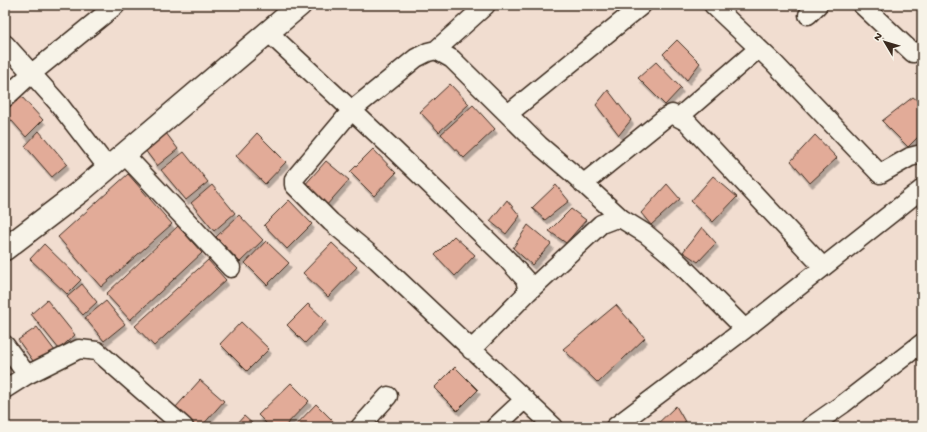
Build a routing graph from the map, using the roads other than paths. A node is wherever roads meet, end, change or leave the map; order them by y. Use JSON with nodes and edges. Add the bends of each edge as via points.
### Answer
{"nodes":[{"id":1,"x":116,"y":5,"type":"edge"},
{"id":2,"x":300,"y":5,"type":"edge"},
{"id":3,"x":486,"y":5,"type":"edge"},
{"id":4,"x":642,"y":5,"type":"edge"},
{"id":5,"x":713,"y":5,"type":"edge"},
{"id":6,"x":862,"y":5,"type":"edge"},
{"id":7,"x":268,"y":32,"type":"junction"},
{"id":8,"x":5,"y":44,"type":"edge"},
{"id":9,"x":758,"y":49,"type":"junction"},
{"id":10,"x":436,"y":50,"type":"junction"},
{"id":11,"x":922,"y":50,"type":"edge"},
{"id":12,"x":31,"y":74,"type":"junction"},
{"id":13,"x":5,"y":98,"type":"edge"},
{"id":14,"x":352,"y":110,"type":"junction"},
{"id":15,"x":508,"y":114,"type":"junction"},
{"id":16,"x":679,"y":117,"type":"junction"},
{"id":17,"x":124,"y":154,"type":"junction"},
{"id":18,"x":922,"y":154,"type":"edge"},
{"id":19,"x":108,"y":168,"type":"junction"},
{"id":20,"x":583,"y":184,"type":"junction"},
{"id":21,"x":922,"y":188,"type":"edge"},
{"id":22,"x":622,"y":220,"type":"junction"},
{"id":23,"x":5,"y":249,"type":"edge"},
{"id":24,"x":823,"y":267,"type":"junction"},
{"id":25,"x":231,"y":268,"type":"dead end"},
{"id":26,"x":528,"y":292,"type":"junction"},
{"id":27,"x":745,"y":329,"type":"junction"},
{"id":28,"x":922,"y":344,"type":"edge"},
{"id":29,"x":5,"y":345,"type":"edge"},
{"id":30,"x":472,"y":350,"type":"junction"},
{"id":31,"x":26,"y":375,"type":"junction"},
{"id":32,"x":5,"y":390,"type":"edge"},
{"id":33,"x":388,"y":396,"type":"dead end"},
{"id":34,"x":525,"y":399,"type":"junction"},
{"id":35,"x":184,"y":427,"type":"edge"},
{"id":36,"x":360,"y":427,"type":"edge"},
{"id":37,"x":495,"y":427,"type":"edge"},
{"id":38,"x":554,"y":427,"type":"edge"},
{"id":39,"x":615,"y":427,"type":"edge"},
{"id":40,"x":810,"y":427,"type":"edge"}],
"edges":[{"from":1,"to":12,"type":"street"},
{"from":2,"to":7,"type":"street"},
{"from":3,"to":10,"type":"street"},
{"from":4,"to":15,"type":"street"},
{"from":5,"to":9,"type":"street"},
{"from":6,"to":11,"type":"street","via":[[913,53]]},
{"from":7,"to":14,"type":"street"},
{"from":7,"to":17,"type":"street"},
{"from":8,"to":12,"type":"street"},
{"from":9,"to":16,"type":"street"},
{"from":9,"to":18,"type":"street","via":[[813,102],[880,174],[910,157]]},
{"from":10,"to":14,"type":"street","via":[[416,58]]},
{"from":10,"to":15,"type":"street","via":[[452,59]]},
{"from":12,"to":13,"type":"street"},
{"from":12,"to":19,"type":"street","via":[[58,102]]},
{"from":14,"to":26,"type":"street","via":[[504,256],[525,279]]},
{"from":14,"to":30,"type":"street","via":[[294,179],[294,185]]},
{"from":15,"to":20,"type":"street","via":[[539,146]]},
{"from":16,"to":20,"type":"street","via":[[672,114],[666,117]]},
{"from":16,"to":24,"type":"street","via":[[687,122]]},
{"from":17,"to":19,"type":"street"},
{"from":17,"to":25,"type":"street"},
{"from":19,"to":23,"type":"street"},
{"from":20,"to":22,"type":"street"},
{"from":21,"to":24,"type":"street"},
{"from":22,"to":26,"type":"street","via":[[614,219],[601,224]]},
{"from":22,"to":27,"type":"street","via":[[646,234],[670,254]]},
{"from":24,"to":27,"type":"street"},
{"from":26,"to":30,"type":"street"},
{"from":27,"to":39,"type":"street"},
{"from":28,"to":40,"type":"street"},
{"from":29,"to":31,"type":"street"},
{"from":30,"to":34,"type":"street"},
{"from":31,"to":32,"type":"street"},
{"from":31,"to":35,"type":"street","via":[[79,349],[96,351]]},
{"from":33,"to":36,"type":"street"},
{"from":34,"to":37,"type":"street"},
{"from":34,"to":38,"type":"street"}]}
